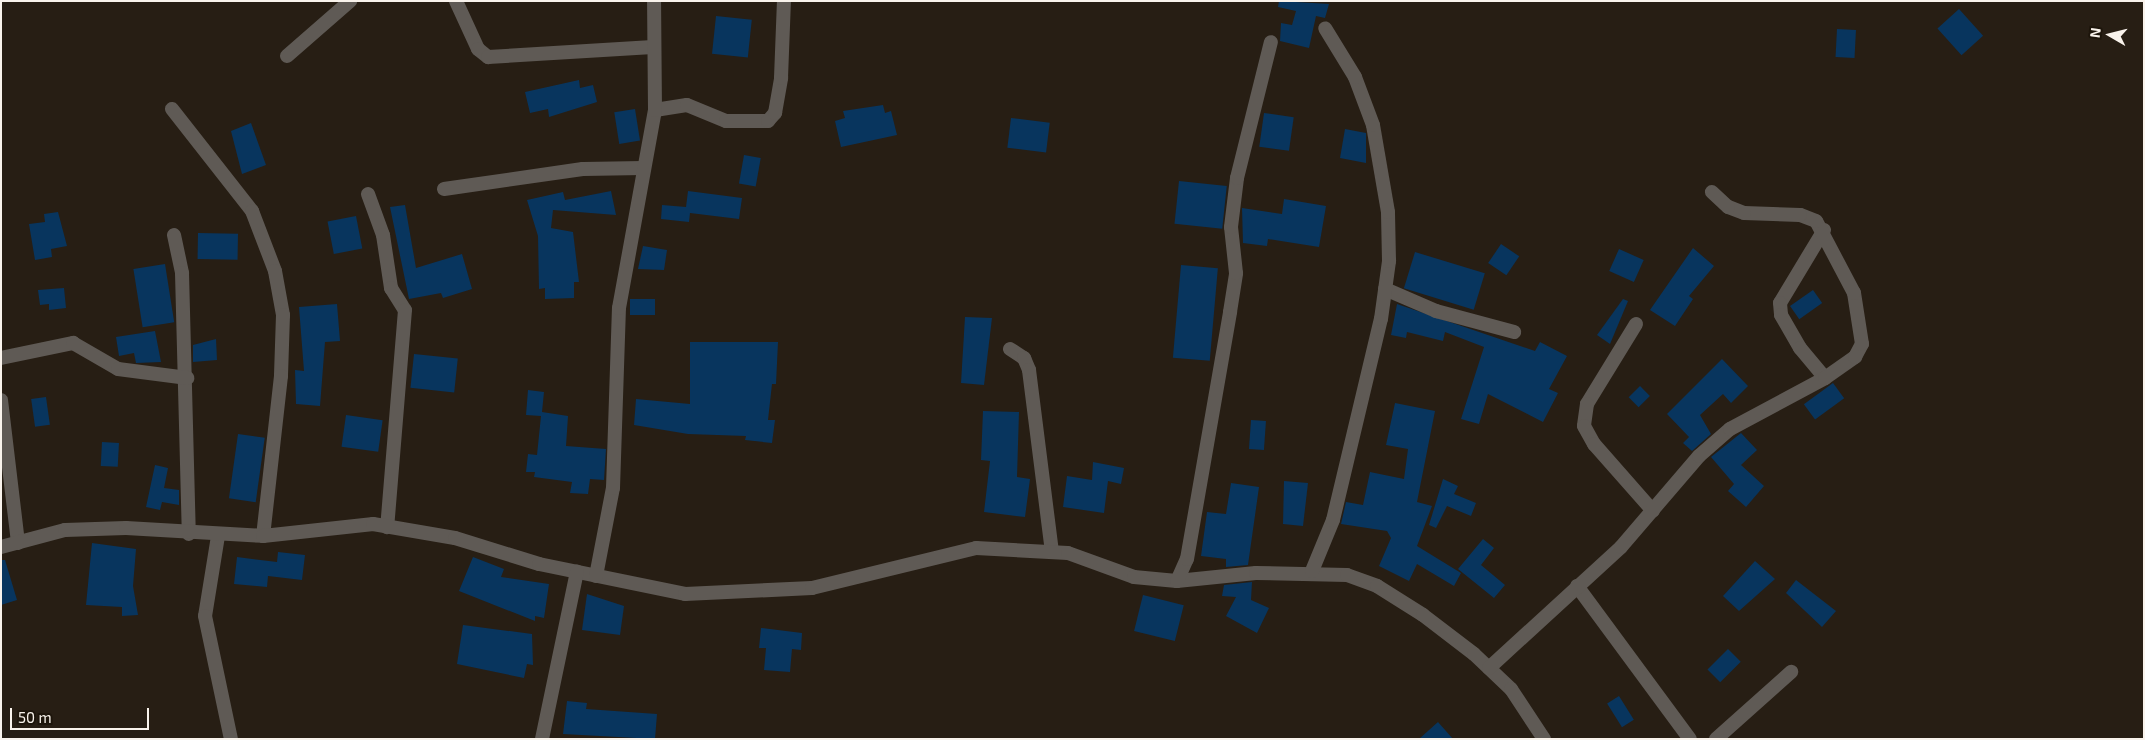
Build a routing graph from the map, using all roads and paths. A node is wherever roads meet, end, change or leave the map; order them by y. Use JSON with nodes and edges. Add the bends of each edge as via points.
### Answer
{"nodes":[{"id":1,"x":350,"y":1,"type":"edge"},
{"id":2,"x":456,"y":1,"type":"edge"},
{"id":3,"x":654,"y":1,"type":"edge"},
{"id":4,"x":784,"y":1,"type":"edge"},
{"id":5,"x":1325,"y":28,"type":"dead end"},
{"id":6,"x":1271,"y":42,"type":"dead end"},
{"id":7,"x":653,"y":47,"type":"junction"},
{"id":8,"x":287,"y":56,"type":"dead end"},
{"id":9,"x":172,"y":109,"type":"dead end"},
{"id":10,"x":655,"y":110,"type":"junction"},
{"id":11,"x":643,"y":168,"type":"junction"},
{"id":12,"x":444,"y":190,"type":"dead end"},
{"id":13,"x":1712,"y":192,"type":"dead end"},
{"id":14,"x":368,"y":194,"type":"dead end"},
{"id":15,"x":1824,"y":230,"type":"junction"},
{"id":16,"x":174,"y":235,"type":"dead end"},
{"id":17,"x":1385,"y":289,"type":"junction"},
{"id":18,"x":1636,"y":324,"type":"dead end"},
{"id":19,"x":1514,"y":332,"type":"dead end"},
{"id":20,"x":1010,"y":348,"type":"dead end"},
{"id":21,"x":1,"y":358,"type":"edge"},
{"id":22,"x":187,"y":378,"type":"junction"},
{"id":23,"x":1825,"y":378,"type":"junction"},
{"id":24,"x":1,"y":400,"type":"edge"},
{"id":25,"x":1653,"y":511,"type":"junction"},
{"id":26,"x":387,"y":527,"type":"junction"},
{"id":27,"x":189,"y":534,"type":"junction"},
{"id":28,"x":218,"y":536,"type":"junction"},
{"id":29,"x":263,"y":536,"type":"junction"},
{"id":30,"x":18,"y":543,"type":"junction"},
{"id":31,"x":1,"y":547,"type":"edge"},
{"id":32,"x":1052,"y":551,"type":"junction"},
{"id":33,"x":1312,"y":571,"type":"junction"},
{"id":34,"x":576,"y":572,"type":"junction"},
{"id":35,"x":596,"y":576,"type":"junction"},
{"id":36,"x":1177,"y":581,"type":"junction"},
{"id":37,"x":1577,"y":586,"type":"junction"},
{"id":38,"x":1489,"y":668,"type":"junction"},
{"id":39,"x":1790,"y":672,"type":"dead end"},
{"id":40,"x":231,"y":739,"type":"edge"},
{"id":41,"x":542,"y":739,"type":"edge"},
{"id":42,"x":1544,"y":739,"type":"edge"},
{"id":43,"x":1690,"y":739,"type":"edge"},
{"id":44,"x":1716,"y":739,"type":"edge"}],
"edges":[{"from":1,"to":8,"type":"street"},
{"from":2,"to":7,"type":"street","via":[[478,49],[488,57]]},
{"from":3,"to":7,"type":"street"},
{"from":4,"to":10,"type":"street","via":[[781,78],[775,113],[768,121],[726,121],[687,105]]},
{"from":5,"to":17,"type":"street","via":[[1356,77],[1373,125],[1388,212]]},
{"from":6,"to":36,"type":"street","via":[[1238,178],[1231,228],[1236,273],[1187,559]]},
{"from":7,"to":10,"type":"street"},
{"from":9,"to":29,"type":"street","via":[[252,211],[275,271],[283,315],[281,376]]},
{"from":10,"to":11,"type":"street"},
{"from":11,"to":12,"type":"street","via":[[583,169]]},
{"from":11,"to":35,"type":"street","via":[[619,308],[614,488]]},
{"from":13,"to":15,"type":"street","via":[[1728,208],[1744,213],[1800,215]]},
{"from":14,"to":26,"type":"street","via":[[383,235],[391,288],[405,310]]},
{"from":15,"to":23,"type":"street","via":[[1854,293],[1864,333],[1856,357]]},
{"from":15,"to":23,"type":"street","via":[[1780,303],[1781,315],[1800,348]]},
{"from":16,"to":22,"type":"street","via":[[182,273]]},
{"from":17,"to":19,"type":"street","via":[[1436,311]]},
{"from":17,"to":33,"type":"street","via":[[1333,520]]},
{"from":18,"to":25,"type":"street","via":[[1587,404],[1584,426],[1594,444]]},
{"from":20,"to":32,"type":"street","via":[[1024,358],[1029,370]]},
{"from":21,"to":22,"type":"street","via":[[74,343],[118,369]]},
{"from":22,"to":27,"type":"street"},
{"from":23,"to":25,"type":"street","via":[[1730,429],[1699,456]]},
{"from":24,"to":30,"type":"street"},
{"from":25,"to":37,"type":"street"},
{"from":26,"to":29,"type":"street"},
{"from":26,"to":34,"type":"street","via":[[455,538]]},
{"from":27,"to":28,"type":"street"},
{"from":27,"to":30,"type":"street","via":[[126,528],[65,530]]},
{"from":28,"to":29,"type":"street"},
{"from":28,"to":40,"type":"street","via":[[205,616]]},
{"from":30,"to":31,"type":"street"},
{"from":32,"to":35,"type":"street","via":[[976,548],[812,588],[757,593],[685,594]]},
{"from":32,"to":36,"type":"street","via":[[1134,577]]},
{"from":33,"to":36,"type":"street"},
{"from":33,"to":38,"type":"street","via":[[1347,575],[1376,586],[1423,615]]},
{"from":34,"to":35,"type":"street"},
{"from":34,"to":41,"type":"street"},
{"from":37,"to":38,"type":"street"},
{"from":37,"to":43,"type":"street"},
{"from":38,"to":42,"type":"street","via":[[1511,689]]},
{"from":39,"to":44,"type":"street"}]}
